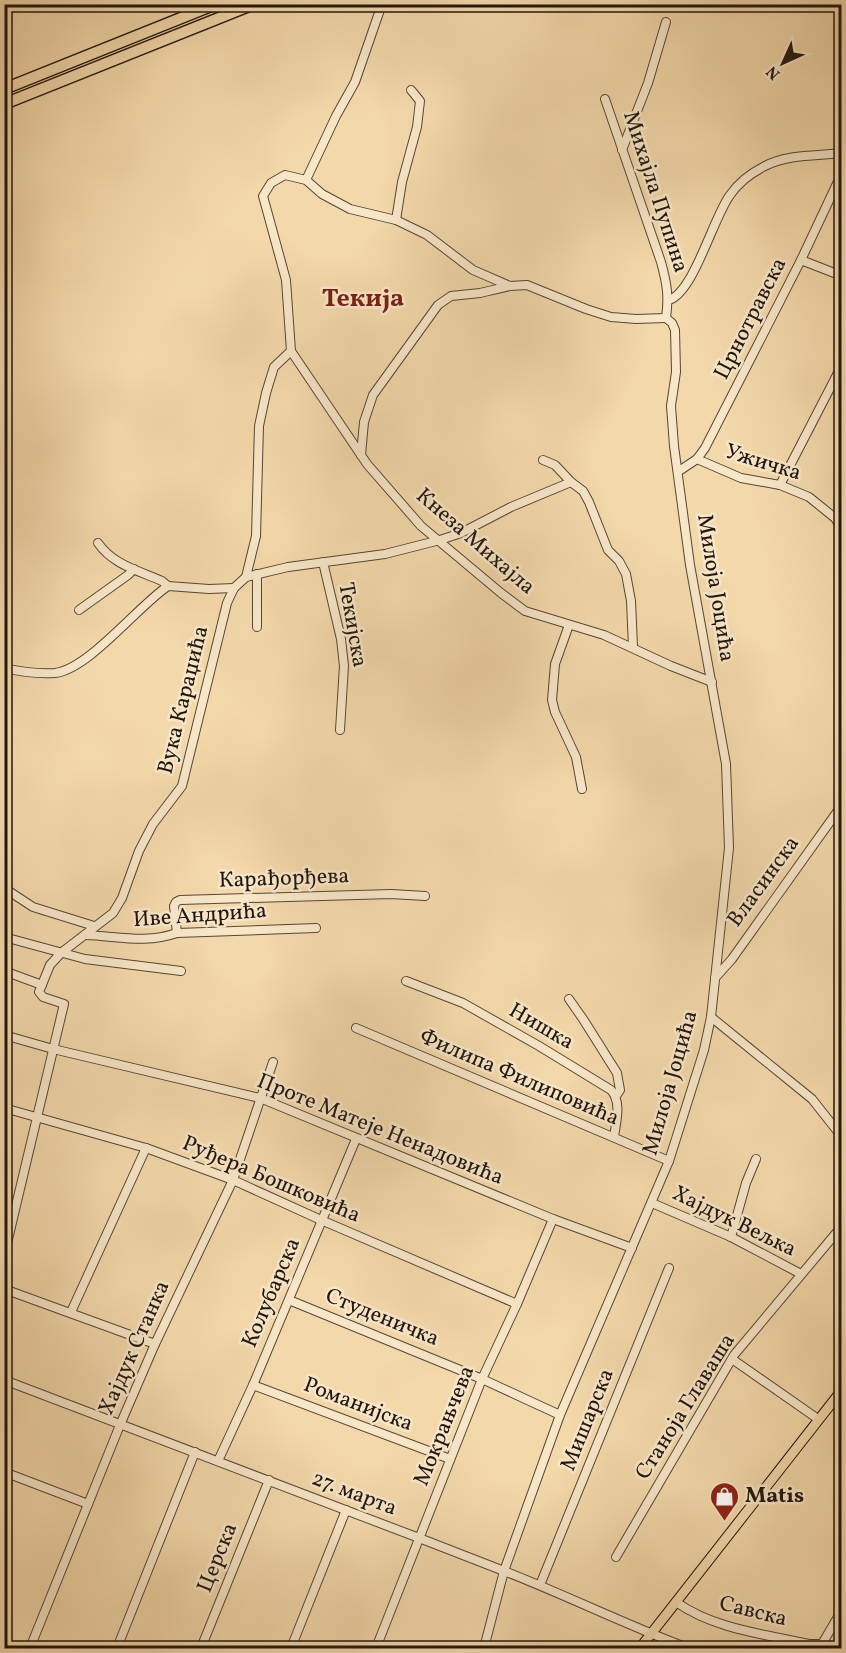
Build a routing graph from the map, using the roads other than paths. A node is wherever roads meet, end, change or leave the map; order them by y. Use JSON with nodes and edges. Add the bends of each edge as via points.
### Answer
{"nodes":[{"id":1,"x":216,"y":4,"type":"edge"},
{"id":2,"x":254,"y":4,"type":"edge"},
{"id":3,"x":382,"y":4,"type":"edge"},
{"id":4,"x":666,"y":22,"type":"dead end"},
{"id":5,"x":4,"y":89,"type":"edge"},
{"id":6,"x":411,"y":90,"type":"dead end"},
{"id":7,"x":605,"y":99,"type":"dead end"},
{"id":8,"x":4,"y":104,"type":"edge"},
{"id":9,"x":631,"y":124,"type":"junction"},
{"id":10,"x":614,"y":125,"type":"junction"},
{"id":11,"x":622,"y":150,"type":"junction"},
{"id":12,"x":842,"y":153,"type":"edge"},
{"id":13,"x":842,"y":172,"type":"edge"},
{"id":14,"x":306,"y":180,"type":"junction"},
{"id":15,"x":396,"y":220,"type":"junction"},
{"id":16,"x":801,"y":260,"type":"junction"},
{"id":17,"x":842,"y":276,"type":"edge"},
{"id":18,"x":510,"y":286,"type":"junction"},
{"id":19,"x":669,"y":300,"type":"junction"},
{"id":20,"x":666,"y":318,"type":"junction"},
{"id":21,"x":291,"y":351,"type":"junction"},
{"id":22,"x":842,"y":365,"type":"edge"},
{"id":23,"x":361,"y":455,"type":"junction"},
{"id":24,"x":697,"y":459,"type":"junction"},
{"id":25,"x":543,"y":460,"type":"dead end"},
{"id":26,"x":679,"y":471,"type":"junction"},
{"id":27,"x":571,"y":482,"type":"junction"},
{"id":28,"x":780,"y":486,"type":"junction"},
{"id":29,"x":842,"y":529,"type":"edge"},
{"id":30,"x":440,"y":540,"type":"junction"},
{"id":31,"x":98,"y":543,"type":"dead end"},
{"id":32,"x":323,"y":562,"type":"junction"},
{"id":33,"x":134,"y":569,"type":"junction"},
{"id":34,"x":257,"y":574,"type":"junction"},
{"id":35,"x":246,"y":577,"type":"junction"},
{"id":36,"x":168,"y":586,"type":"junction"},
{"id":37,"x":234,"y":588,"type":"junction"},
{"id":38,"x":79,"y":610,"type":"dead end"},
{"id":39,"x":569,"y":625,"type":"junction"},
{"id":40,"x":257,"y":627,"type":"dead end"},
{"id":41,"x":633,"y":647,"type":"junction"},
{"id":42,"x":4,"y":668,"type":"edge"},
{"id":43,"x":712,"y":682,"type":"junction"},
{"id":44,"x":340,"y":730,"type":"dead end"},
{"id":45,"x":582,"y":789,"type":"dead end"},
{"id":46,"x":842,"y":805,"type":"edge"},
{"id":47,"x":4,"y":888,"type":"edge"},
{"id":48,"x":425,"y":896,"type":"dead end"},
{"id":49,"x":94,"y":926,"type":"junction"},
{"id":50,"x":316,"y":928,"type":"dead end"},
{"id":51,"x":177,"y":933,"type":"junction"},
{"id":52,"x":85,"y":935,"type":"junction"},
{"id":53,"x":4,"y":937,"type":"edge"},
{"id":54,"x":61,"y":953,"type":"junction"},
{"id":55,"x":4,"y":971,"type":"edge"},
{"id":56,"x":181,"y":971,"type":"dead end"},
{"id":57,"x":714,"y":979,"type":"junction"},
{"id":58,"x":406,"y":981,"type":"dead end"},
{"id":59,"x":42,"y":984,"type":"junction"},
{"id":60,"x":568,"y":999,"type":"dead end"},
{"id":61,"x":711,"y":1017,"type":"junction"},
{"id":62,"x":356,"y":1028,"type":"dead end"},
{"id":63,"x":4,"y":1035,"type":"edge"},
{"id":64,"x":53,"y":1049,"type":"junction"},
{"id":65,"x":273,"y":1062,"type":"dead end"},
{"id":66,"x":616,"y":1096,"type":"junction"},
{"id":67,"x":260,"y":1098,"type":"junction"},
{"id":68,"x":4,"y":1108,"type":"edge"},
{"id":69,"x":36,"y":1118,"type":"junction"},
{"id":70,"x":614,"y":1137,"type":"junction"},
{"id":71,"x":842,"y":1137,"type":"edge"},
{"id":72,"x":356,"y":1139,"type":"junction"},
{"id":73,"x":146,"y":1148,"type":"junction"},
{"id":74,"x":756,"y":1158,"type":"dead end"},
{"id":75,"x":669,"y":1161,"type":"junction"},
{"id":76,"x":233,"y":1180,"type":"junction"},
{"id":77,"x":652,"y":1203,"type":"junction"},
{"id":78,"x":553,"y":1219,"type":"junction"},
{"id":79,"x":321,"y":1221,"type":"junction"},
{"id":80,"x":842,"y":1226,"type":"edge"},
{"id":81,"x":7,"y":1229,"type":"edge"},
{"id":82,"x":731,"y":1237,"type":"junction"},
{"id":83,"x":632,"y":1248,"type":"junction"},
{"id":84,"x":4,"y":1256,"type":"edge"},
{"id":85,"x":669,"y":1268,"type":"dead end"},
{"id":86,"x":801,"y":1274,"type":"junction"},
{"id":87,"x":4,"y":1289,"type":"edge"},
{"id":88,"x":289,"y":1300,"type":"junction"},
{"id":89,"x":517,"y":1304,"type":"junction"},
{"id":90,"x":71,"y":1312,"type":"junction"},
{"id":91,"x":155,"y":1344,"type":"junction"},
{"id":92,"x":732,"y":1359,"type":"junction"},
{"id":93,"x":482,"y":1378,"type":"junction"},
{"id":94,"x":4,"y":1380,"type":"edge"},
{"id":95,"x":253,"y":1385,"type":"junction"},
{"id":96,"x":842,"y":1390,"type":"edge"},
{"id":97,"x":560,"y":1415,"type":"junction"},
{"id":98,"x":819,"y":1419,"type":"junction"},
{"id":99,"x":120,"y":1425,"type":"junction"},
{"id":100,"x":195,"y":1452,"type":"junction"},
{"id":101,"x":450,"y":1459,"type":"junction"},
{"id":102,"x":218,"y":1461,"type":"junction"},
{"id":103,"x":4,"y":1472,"type":"edge"},
{"id":104,"x":269,"y":1480,"type":"junction"},
{"id":105,"x":88,"y":1504,"type":"junction"},
{"id":106,"x":346,"y":1510,"type":"junction"},
{"id":107,"x":419,"y":1539,"type":"junction"},
{"id":108,"x":616,"y":1557,"type":"dead end"},
{"id":109,"x":504,"y":1571,"type":"junction"},
{"id":110,"x":540,"y":1585,"type":"junction"},
{"id":111,"x":676,"y":1602,"type":"junction"},
{"id":112,"x":842,"y":1610,"type":"edge"},
{"id":113,"x":651,"y":1635,"type":"junction"},
{"id":114,"x":30,"y":1648,"type":"edge"},
{"id":115,"x":117,"y":1648,"type":"edge"},
{"id":116,"x":201,"y":1648,"type":"edge"},
{"id":117,"x":291,"y":1648,"type":"edge"},
{"id":118,"x":376,"y":1648,"type":"edge"},
{"id":119,"x":484,"y":1648,"type":"edge"},
{"id":120,"x":640,"y":1648,"type":"edge"},
{"id":121,"x":688,"y":1648,"type":"edge"}],
"edges":[{"from":1,"to":5,"type":"highway"},
{"from":2,"to":8,"type":"highway"},
{"from":3,"to":14,"type":"street","via":[[355,82]]},
{"from":4,"to":9,"type":"street"},
{"from":6,"to":15,"type":"street","via":[[420,100],[417,128]]},
{"from":7,"to":10,"type":"street","name":"Михајла Пупина"},
{"from":9,"to":10,"type":"street"},
{"from":9,"to":11,"type":"street"},
{"from":10,"to":11,"type":"street","name":"Михајла Пупина"},
{"from":11,"to":19,"type":"street","name":"Михајла Пупина","via":[[661,262]]},
{"from":12,"to":19,"type":"street","via":[[790,158],[747,177],[719,214],[693,274]]},
{"from":13,"to":16,"type":"street","name":"Црнотравска"},
{"from":14,"to":15,"type":"street","via":[[322,194],[350,208]]},
{"from":14,"to":21,"type":"street","name":"Кнеза Михајла","via":[[285,175],[271,183],[263,196],[286,280]]},
{"from":15,"to":18,"type":"street","via":[[427,235],[473,270]]},
{"from":16,"to":17,"type":"street"},
{"from":16,"to":24,"type":"street","name":"Црнотравска"},
{"from":18,"to":20,"type":"street","via":[[527,285],[611,317]]},
{"from":18,"to":23,"type":"street","via":[[451,296],[438,305],[373,395],[364,422]]},
{"from":19,"to":20,"type":"street","name":"Михајла Пупина"},
{"from":20,"to":26,"type":"street","name":"Михајла Пупина","via":[[675,330],[671,406]]},
{"from":21,"to":23,"type":"street","name":"Кнеза Михајла"},
{"from":21,"to":35,"type":"street","via":[[274,367],[259,426],[256,536]]},
{"from":22,"to":28,"type":"street"},
{"from":23,"to":30,"type":"street","name":"Кнеза Михајла","via":[[421,526]]},
{"from":24,"to":26,"type":"street","name":"Црнотравска"},
{"from":24,"to":28,"type":"street","name":"Ужичка","via":[[741,478]]},
{"from":25,"to":27,"type":"street","via":[[555,465]]},
{"from":26,"to":43,"type":"street","name":"Милоја Јоцића","via":[[690,565]]},
{"from":27,"to":30,"type":"street","name":"Текијска"},
{"from":27,"to":41,"type":"street","via":[[590,502],[608,550],[626,574]]},
{"from":28,"to":29,"type":"street","name":"Ужичка","via":[[808,497],[835,518]]},
{"from":30,"to":32,"type":"street","name":"Текијска","via":[[385,554]]},
{"from":30,"to":39,"type":"street","name":"Кнеза Михајла","via":[[525,611]]},
{"from":31,"to":33,"type":"street","via":[[107,554]]},
{"from":32,"to":34,"type":"street","name":"Текијска"},
{"from":32,"to":44,"type":"street","name":"Текијска","via":[[344,666]]},
{"from":33,"to":36,"type":"street"},
{"from":33,"to":38,"type":"street"},
{"from":34,"to":35,"type":"street","name":"Текијска"},
{"from":34,"to":40,"type":"street"},
{"from":35,"to":37,"type":"street"},
{"from":36,"to":37,"type":"street"},
{"from":36,"to":42,"type":"street","via":[[73,666],[57,673]]},
{"from":37,"to":49,"type":"street","name":"Вука Караџића","via":[[182,786],[153,824],[122,898],[112,913]]},
{"from":39,"to":41,"type":"street","name":"Кнеза Михајла"},
{"from":39,"to":45,"type":"street","via":[[555,664],[552,700],[576,757]]},
{"from":41,"to":43,"type":"street","name":"Кнеза Михајла"},
{"from":43,"to":57,"type":"street","name":"Милоја Јоцића","via":[[726,764],[729,848]]},
{"from":46,"to":57,"type":"street","name":"Власинска"},
{"from":47,"to":49,"type":"street","via":[[33,907]]},
{"from":48,"to":51,"type":"street","name":"Карађорђева","via":[[180,900],[174,906]]},
{"from":49,"to":52,"type":"street","name":"Вука Караџића"},
{"from":50,"to":51,"type":"street","name":"Иве Андрића"},
{"from":51,"to":52,"type":"street","name":"Иве Андрића","via":[[132,940]]},
{"from":52,"to":54,"type":"street","name":"Вука Караџића"},
{"from":53,"to":54,"type":"street"},
{"from":54,"to":56,"type":"street"},
{"from":54,"to":59,"type":"street","name":"Вука Караџића"},
{"from":55,"to":59,"type":"street"},
{"from":57,"to":61,"type":"street","name":"Милоја Јоцића"},
{"from":58,"to":66,"type":"street","name":"Нишка","via":[[462,1003]]},
{"from":59,"to":64,"type":"street","via":[[39,994],[64,1004]]},
{"from":60,"to":66,"type":"street","via":[[617,1073],[620,1090]]},
{"from":61,"to":71,"type":"street","via":[[812,1099]]},
{"from":61,"to":75,"type":"street","name":"Милоја Јоцића"},
{"from":62,"to":70,"type":"street","name":"Филипа Филиповића"},
{"from":63,"to":64,"type":"street","name":"Проте Матеје Ненадовића"},
{"from":64,"to":67,"type":"street","name":"Проте Матеје Ненадовића"},
{"from":64,"to":69,"type":"street"},
{"from":65,"to":67,"type":"street","name":"Хајдук Станка"},
{"from":66,"to":70,"type":"street"},
{"from":67,"to":72,"type":"street","name":"Проте Матеје Ненадовића"},
{"from":67,"to":76,"type":"street","name":"Хајдук Станка"},
{"from":68,"to":69,"type":"street","name":"Руђера Бошковића"},
{"from":69,"to":73,"type":"street","name":"Руђера Бошковића"},
{"from":69,"to":81,"type":"street"},
{"from":70,"to":75,"type":"street","name":"Филипа Филиповића"},
{"from":72,"to":78,"type":"street","name":"Проте Матеје Ненадовића"},
{"from":72,"to":79,"type":"street","name":"Колубарска"},
{"from":73,"to":76,"type":"street","name":"Руђера Бошковића"},
{"from":73,"to":90,"type":"street"},
{"from":74,"to":82,"type":"street"},
{"from":75,"to":77,"type":"street","name":"Милоја Јоцића"},
{"from":76,"to":79,"type":"street","name":"Руђера Бошковића"},
{"from":76,"to":91,"type":"street","name":"Хајдук Станка"},
{"from":77,"to":82,"type":"street","name":"Хајдук Вељка"},
{"from":77,"to":83,"type":"street","name":"Милоја Јоцића"},
{"from":78,"to":83,"type":"street","name":"Проте Матеје Ненадовића"},
{"from":78,"to":89,"type":"street","name":"Мокрањчева"},
{"from":79,"to":88,"type":"street","name":"Колубарска"},
{"from":79,"to":89,"type":"street","name":"Руђера Бошковића"},
{"from":80,"to":86,"type":"street","name":"Станоја Главаша"},
{"from":81,"to":84,"type":"street"},
{"from":82,"to":86,"type":"street","name":"Хајдук Вељка"},
{"from":83,"to":97,"type":"street","name":"Милоја Јоцића"},
{"from":85,"to":110,"type":"street","name":"Мишарска"},
{"from":86,"to":92,"type":"street","name":"Станоја Главаша"},
{"from":87,"to":90,"type":"street"},
{"from":88,"to":93,"type":"street","name":"Студеничка"},
{"from":88,"to":95,"type":"street","name":"Колубарска"},
{"from":89,"to":93,"type":"street","name":"Мокрањчева"},
{"from":90,"to":91,"type":"street"},
{"from":91,"to":99,"type":"street","name":"Хајдук Станка"},
{"from":92,"to":98,"type":"street"},
{"from":92,"to":108,"type":"street","name":"Станоја Главаша"},
{"from":93,"to":97,"type":"street","name":"Студеничка"},
{"from":93,"to":101,"type":"street","name":"Мокрањчева"},
{"from":94,"to":99,"type":"street","name":"27. марта"},
{"from":95,"to":101,"type":"street","name":"Романијска"},
{"from":95,"to":102,"type":"street","name":"Колубарска"},
{"from":96,"to":98,"type":"main road"},
{"from":97,"to":109,"type":"street","name":"Милоја Јоцића"},
{"from":98,"to":111,"type":"main road"},
{"from":99,"to":100,"type":"street","name":"27. марта"},
{"from":99,"to":105,"type":"street","name":"Хајдук Станка"},
{"from":100,"to":102,"type":"street","name":"27. марта"},
{"from":100,"to":115,"type":"street"},
{"from":101,"to":107,"type":"street","name":"Мокрањчева"},
{"from":102,"to":104,"type":"street","name":"27. марта"},
{"from":103,"to":105,"type":"street"},
{"from":104,"to":106,"type":"street","name":"27. марта"},
{"from":104,"to":116,"type":"street","name":"Церска"},
{"from":105,"to":114,"type":"street","name":"Хајдук Станка"},
{"from":106,"to":107,"type":"street","name":"27. марта"},
{"from":106,"to":117,"type":"street"},
{"from":107,"to":109,"type":"street","name":"27. марта"},
{"from":107,"to":118,"type":"street","name":"Мокрањчева"},
{"from":109,"to":110,"type":"street","name":"27. марта"},
{"from":109,"to":119,"type":"street","name":"Милоја Јоцића"},
{"from":110,"to":113,"type":"street","name":"27. марта"},
{"from":111,"to":112,"type":"street","name":"Савска","via":[[714,1622],[819,1645]]},
{"from":111,"to":113,"type":"main road"},
{"from":113,"to":120,"type":"main road"},
{"from":113,"to":121,"type":"street","name":"27. марта"}]}
